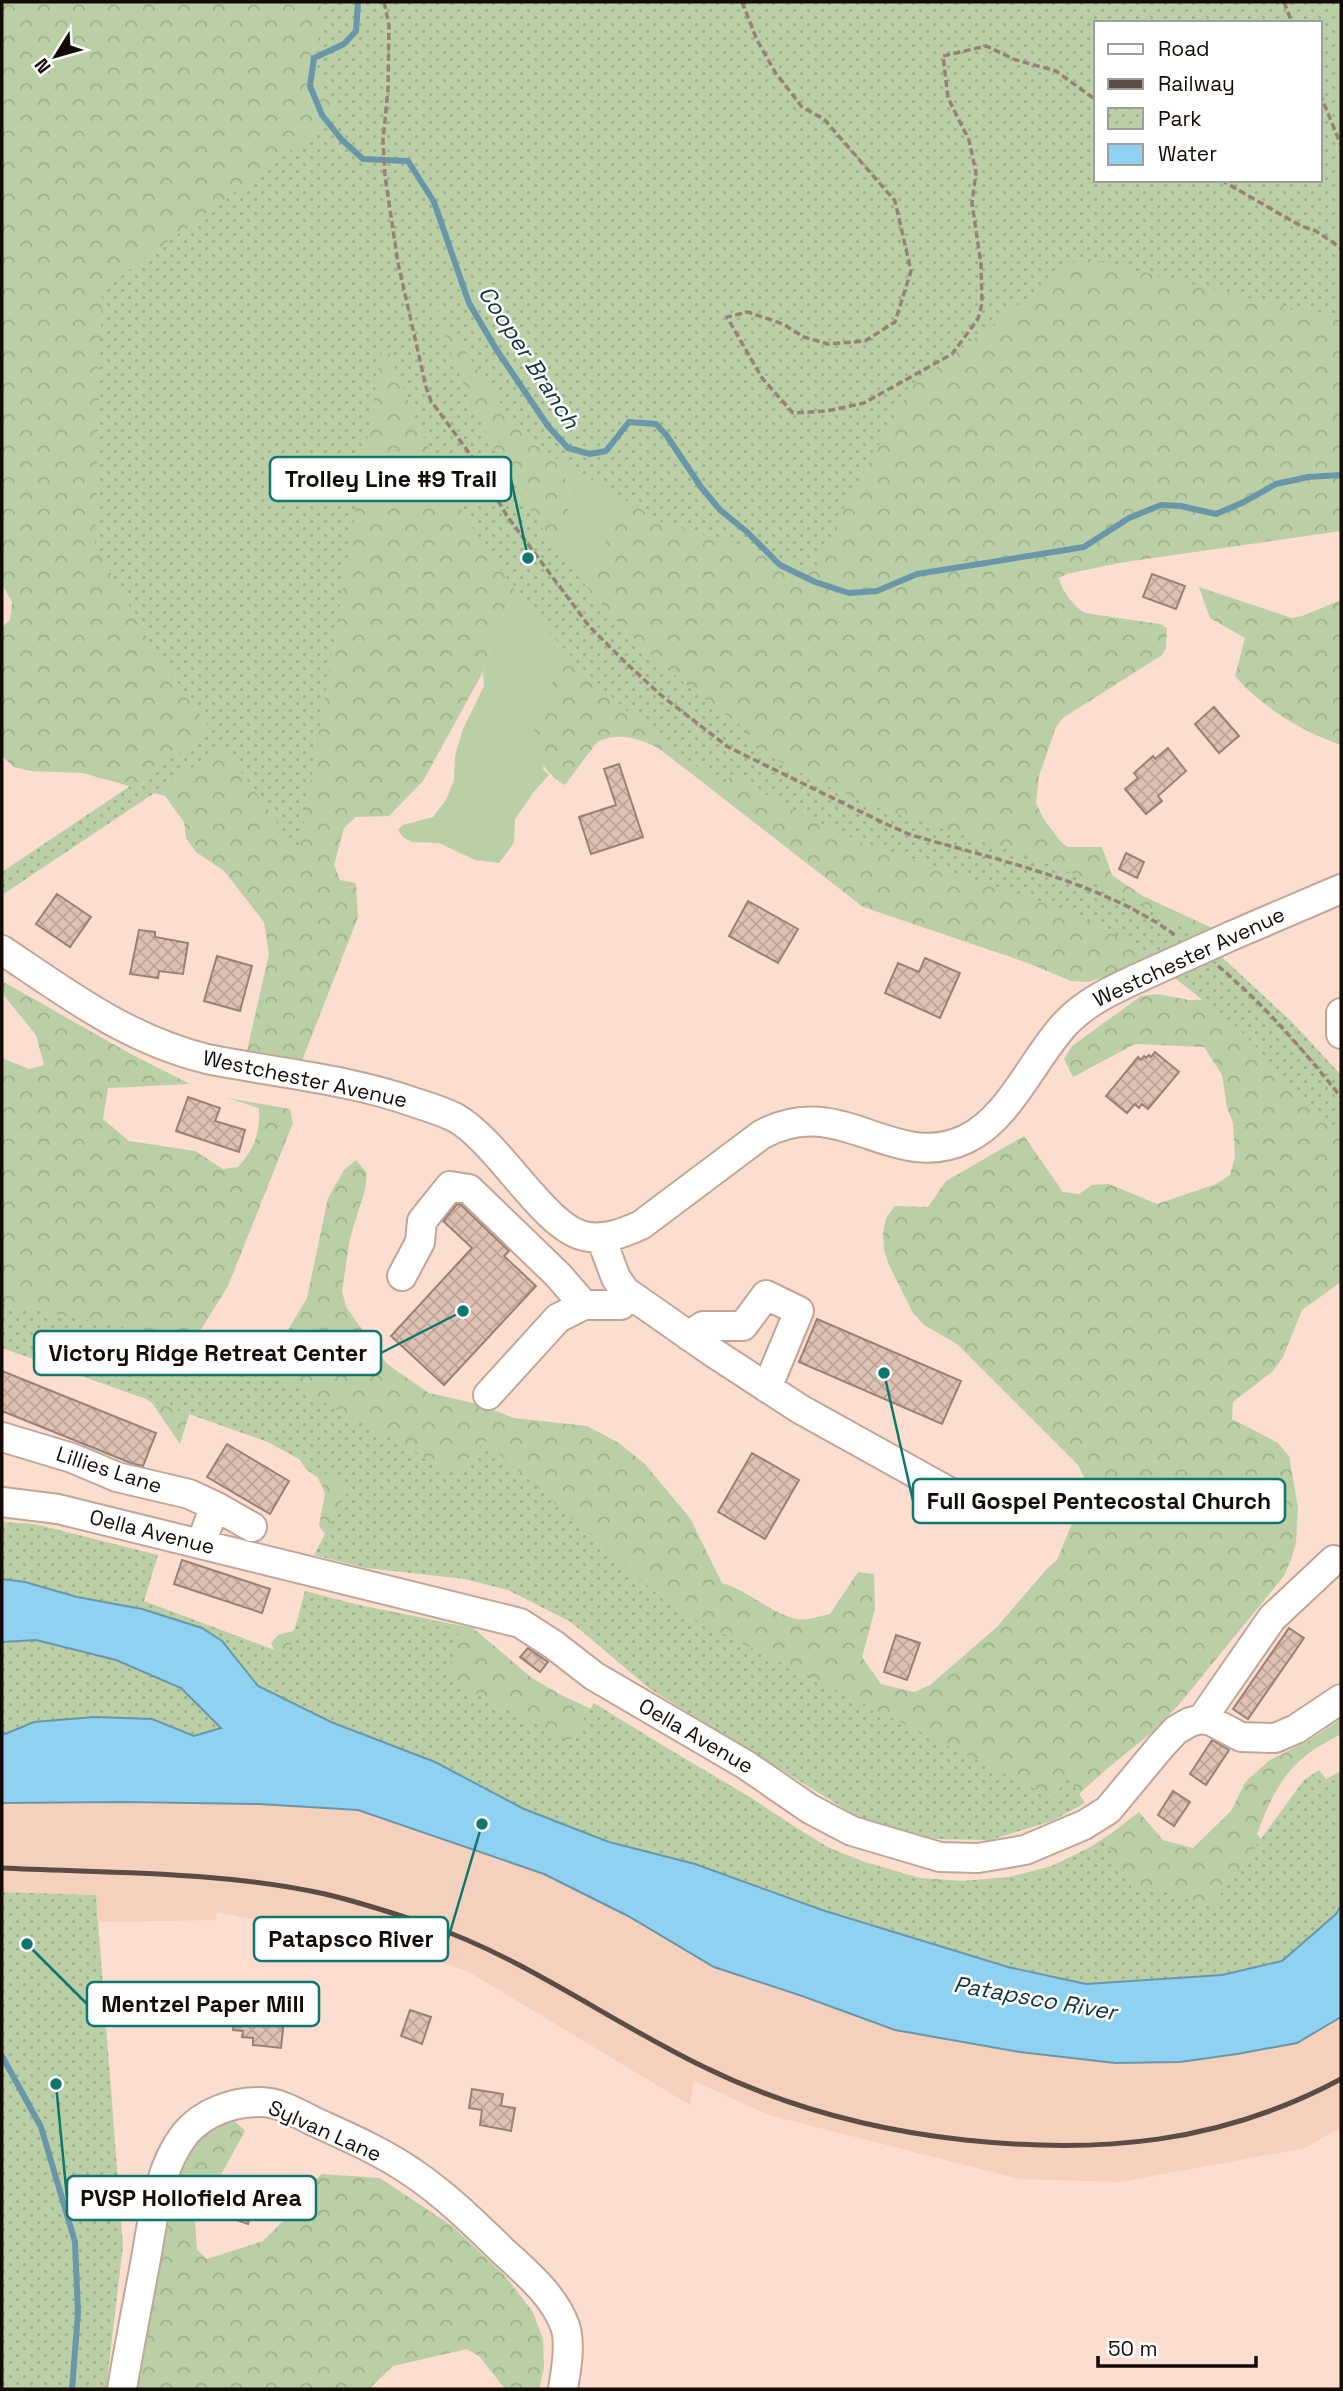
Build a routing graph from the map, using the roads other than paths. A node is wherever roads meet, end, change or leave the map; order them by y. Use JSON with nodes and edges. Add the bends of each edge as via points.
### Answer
{"nodes":[{"id":1,"x":1341,"y":888,"type":"edge"},
{"id":2,"x":2,"y":950,"type":"edge"},
{"id":3,"x":1341,"y":1013,"type":"edge"},
{"id":4,"x":1341,"y":1034,"type":"edge"},
{"id":5,"x":601,"y":1238,"type":"junction"},
{"id":6,"x":402,"y":1276,"type":"dead end"},
{"id":7,"x":625,"y":1291,"type":"junction"},
{"id":8,"x":584,"y":1305,"type":"junction"},
{"id":9,"x":689,"y":1336,"type":"junction"},
{"id":10,"x":767,"y":1388,"type":"junction"},
{"id":11,"x":488,"y":1395,"type":"dead end"},
{"id":12,"x":2,"y":1437,"type":"edge"},
{"id":13,"x":2,"y":1502,"type":"edge"},
{"id":14,"x":971,"y":1504,"type":"dead end"},
{"id":15,"x":215,"y":1506,"type":"junction"},
{"id":16,"x":252,"y":1527,"type":"dead end"},
{"id":17,"x":201,"y":1543,"type":"junction"},
{"id":18,"x":1334,"y":1560,"type":"dead end"},
{"id":19,"x":1341,"y":1699,"type":"edge"},
{"id":20,"x":1202,"y":1719,"type":"junction"},
{"id":21,"x":122,"y":2389,"type":"edge"},
{"id":22,"x":564,"y":2389,"type":"edge"}],
"edges":[{"from":1,"to":5,"type":"street","name":"Westchester Avenue","bridge":true,"via":[[1138,978],[1078,1011],[1009,1100],[988,1124],[966,1139],[942,1147],[913,1148],[833,1122],[793,1121],[761,1135],[641,1225]]},
{"from":2,"to":5,"type":"street","name":"Westchester Avenue","via":[[93,1011],[180,1052],[391,1094],[455,1118],[478,1134],[562,1224],[582,1236]]},
{"from":3,"to":4,"type":"street"},
{"from":5,"to":7,"type":"street"},
{"from":6,"to":8,"type":"street","via":[[420,1242],[422,1221],[450,1186],[469,1189]]},
{"from":7,"to":8,"type":"street","via":[[621,1305]]},
{"from":7,"to":9,"type":"street"},
{"from":8,"to":11,"type":"street","via":[[558,1318]]},
{"from":9,"to":10,"type":"street"},
{"from":9,"to":10,"type":"street","via":[[703,1326],[743,1326],[766,1295],[799,1311]]},
{"from":10,"to":14,"type":"street"},
{"from":12,"to":15,"type":"street","name":"Lillies Lane"},
{"from":13,"to":17,"type":"street","name":"Oella Avenue","via":[[58,1509]]},
{"from":15,"to":16,"type":"street","name":"Lillies Lane"},
{"from":15,"to":17,"type":"street"},
{"from":17,"to":20,"type":"street","name":"Oella Avenue","via":[[520,1623],[594,1676],[746,1765],[810,1809],[852,1831],[940,1857],[978,1858],[1025,1850],[1084,1825],[1108,1810],[1176,1730]]},
{"from":18,"to":20,"type":"street","via":[[1272,1618]]},
{"from":19,"to":20,"type":"street","via":[[1275,1738],[1241,1737]]},
{"from":21,"to":22,"type":"street","name":"Sylvan Lane","via":[[170,2156],[187,2132],[210,2113],[262,2102],[328,2127],[413,2173],[528,2275],[551,2299],[566,2328]]}]}
